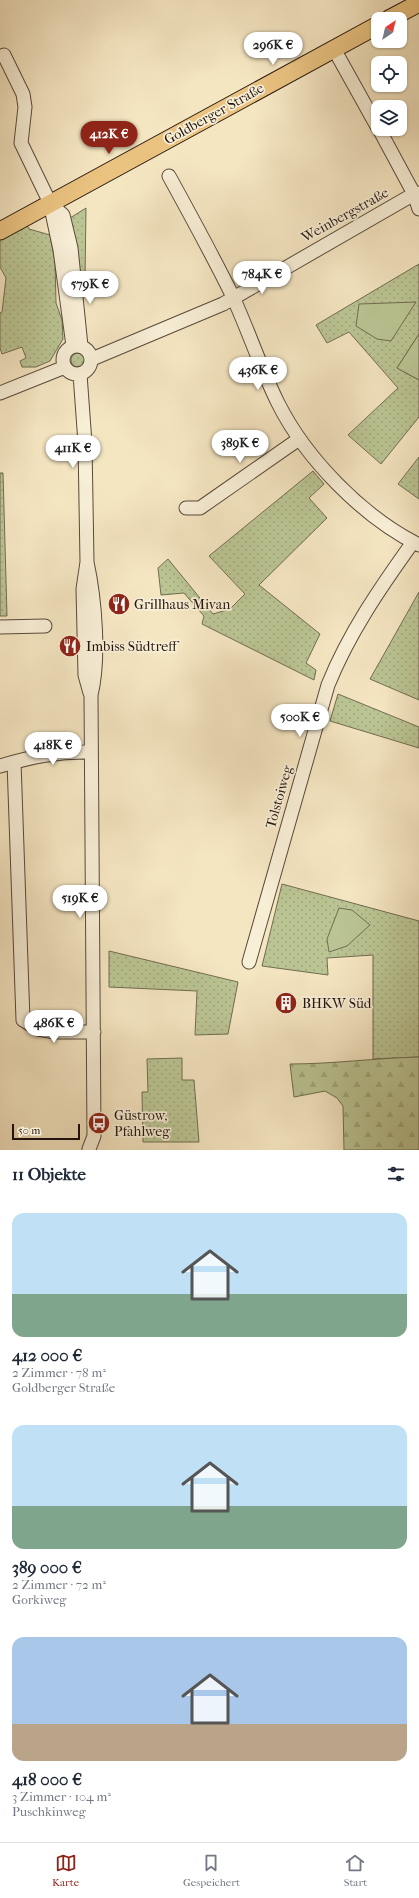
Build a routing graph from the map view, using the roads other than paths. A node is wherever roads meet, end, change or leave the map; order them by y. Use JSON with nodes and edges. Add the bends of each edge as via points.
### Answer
{"nodes":[{"id":1,"x":419,"y":3,"type":"edge"},
{"id":2,"x":402,"y":12,"type":"edge"},
{"id":3,"x":371,"y":29,"type":"edge"},
{"id":4,"x":334,"y":49,"type":"junction"},
{"id":5,"x":4,"y":55,"type":"dead end"},
{"id":6,"x":371,"y":115,"type":"edge"},
{"id":7,"x":383,"y":136,"type":"edge"},
{"id":8,"x":169,"y":176,"type":"dead end"},
{"id":9,"x":417,"y":193,"type":"edge"},
{"id":10,"x":50,"y":203,"type":"junction"},
{"id":11,"x":419,"y":209,"type":"edge"},
{"id":12,"x":0,"y":231,"type":"edge"},
{"id":13,"x":233,"y":298,"type":"junction"},
{"id":14,"x":77,"y":346,"type":"junction"},
{"id":15,"x":92,"y":359,"type":"junction"},
{"id":16,"x":65,"y":367,"type":"junction"},
{"id":17,"x":80,"y":374,"type":"junction"},
{"id":18,"x":0,"y":392,"type":"edge"},
{"id":19,"x":299,"y":439,"type":"junction"},
{"id":20,"x":186,"y":508,"type":"dead end"},
{"id":21,"x":416,"y":544,"type":"edge"},
{"id":22,"x":45,"y":626,"type":"dead end"},
{"id":23,"x":0,"y":627,"type":"edge"},
{"id":24,"x":90,"y":752,"type":"junction"},
{"id":25,"x":14,"y":762,"type":"junction"},
{"id":26,"x":0,"y":766,"type":"edge"},
{"id":27,"x":249,"y":962,"type":"dead end"},
{"id":28,"x":94,"y":1032,"type":"junction"},
{"id":29,"x":87,"y":1150,"type":"edge"}],
"edges":[{"from":1,"to":2,"type":"main road"},
{"from":3,"to":4,"type":"main road","name":"Goldberger Straße"},
{"from":4,"to":6,"type":"street"},
{"from":4,"to":10,"type":"main road","name":"Goldberger Straße"},
{"from":5,"to":10,"type":"street","via":[[23,94],[25,107],[21,143]]},
{"from":7,"to":9,"type":"street"},
{"from":8,"to":13,"type":"street"},
{"from":9,"to":11,"type":"street"},
{"from":9,"to":13,"type":"street","name":"Weinbergstraße"},
{"from":10,"to":12,"type":"main road","name":"Goldberger Straße"},
{"from":10,"to":14,"type":"street"},
{"from":13,"to":15,"type":"street","name":"Weinbergstraße"},
{"from":13,"to":19,"type":"street","via":[[263,372]]},
{"from":14,"to":15,"type":"street","via":[[89,351]]},
{"from":14,"to":16,"type":"street","via":[[64,355]]},
{"from":15,"to":17,"type":"street","via":[[89,368]]},
{"from":16,"to":17,"type":"street","via":[[73,374]]},
{"from":16,"to":18,"type":"street"},
{"from":17,"to":24,"type":"street","via":[[85,443],[87,562],[83,589],[85,675],[91,695]]},
{"from":19,"to":20,"type":"street","via":[[200,508]]},
{"from":19,"to":21,"type":"street","via":[[349,495],[389,527]]},
{"from":21,"to":27,"type":"street","name":"Tolstoiweg","via":[[368,608],[337,662],[328,685]]},
{"from":22,"to":23,"type":"street"},
{"from":24,"to":25,"type":"street","via":[[67,751]]},
{"from":24,"to":28,"type":"street"},
{"from":25,"to":26,"type":"street"},
{"from":25,"to":28,"type":"street","via":[[23,1020],[38,1029],[55,1032]]},
{"from":28,"to":29,"type":"street","via":[[94,1136]]}]}
